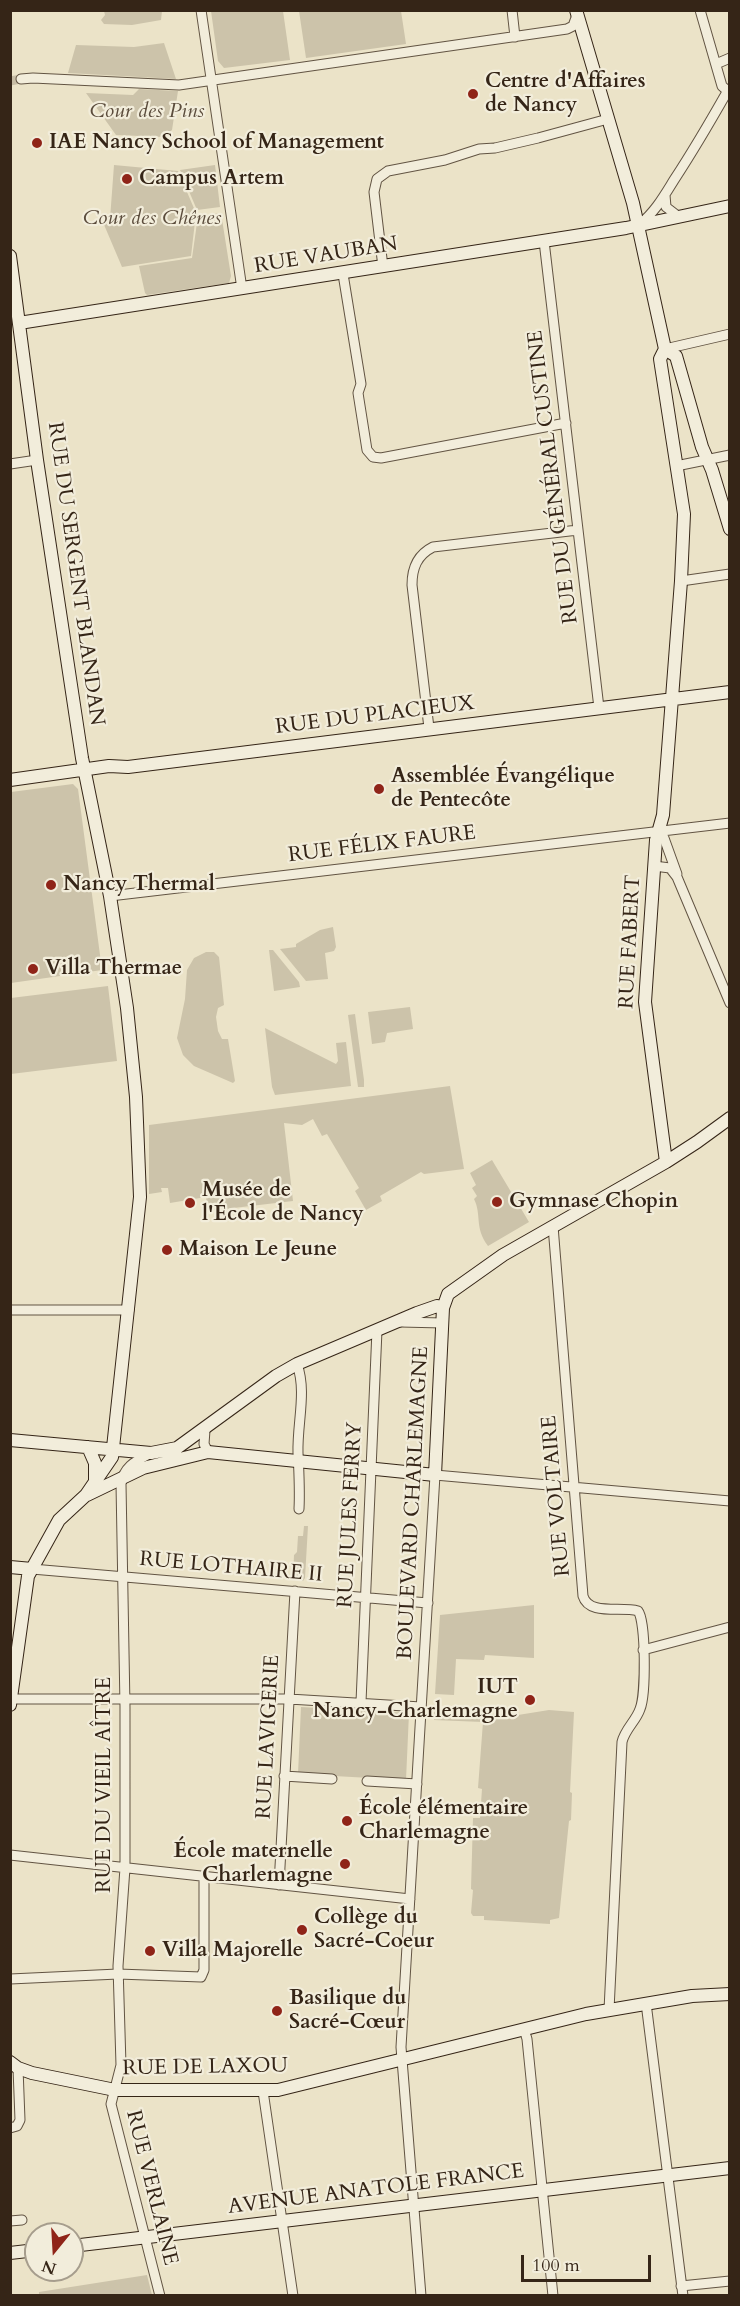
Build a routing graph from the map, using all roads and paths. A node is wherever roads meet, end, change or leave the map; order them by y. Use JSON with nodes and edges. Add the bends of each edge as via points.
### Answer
{"nodes":[{"id":1,"x":201,"y":10,"type":"edge"},
{"id":2,"x":512,"y":10,"type":"edge"},
{"id":3,"x":700,"y":10,"type":"edge"},
{"id":4,"x":577,"y":13,"type":"edge"},
{"id":5,"x":567,"y":29,"type":"junction"},
{"id":6,"x":583,"y":36,"type":"junction"},
{"id":7,"x":515,"y":37,"type":"junction"},
{"id":8,"x":729,"y":58,"type":"edge"},
{"id":9,"x":716,"y":64,"type":"junction"},
{"id":10,"x":21,"y":79,"type":"tunnel mouth"},
{"id":11,"x":212,"y":81,"type":"junction"},
{"id":12,"x":728,"y":92,"type":"edge"},
{"id":13,"x":608,"y":119,"type":"junction"},
{"id":14,"x":665,"y":195,"type":"junction"},
{"id":15,"x":729,"y":206,"type":"edge"},
{"id":16,"x":679,"y":217,"type":"junction"},
{"id":17,"x":638,"y":225,"type":"junction"},
{"id":18,"x":544,"y":241,"type":"junction"},
{"id":19,"x":10,"y":256,"type":"edge"},
{"id":20,"x":383,"y":267,"type":"junction"},
{"id":21,"x":343,"y":274,"type":"junction"},
{"id":22,"x":242,"y":289,"type":"junction"},
{"id":23,"x":15,"y":324,"type":"edge"},
{"id":24,"x":729,"y":334,"type":"edge"},
{"id":25,"x":665,"y":349,"type":"junction"},
{"id":26,"x":566,"y":423,"type":"junction"},
{"id":27,"x":729,"y":454,"type":"edge"},
{"id":28,"x":707,"y":459,"type":"junction"},
{"id":29,"x":38,"y":460,"type":"junction"},
{"id":30,"x":10,"y":464,"type":"edge"},
{"id":31,"x":676,"y":466,"type":"junction"},
{"id":32,"x":729,"y":529,"type":"edge"},
{"id":33,"x":578,"y":530,"type":"junction"},
{"id":34,"x":729,"y":574,"type":"edge"},
{"id":35,"x":681,"y":581,"type":"junction"},
{"id":36,"x":729,"y":692,"type":"edge"},
{"id":37,"x":671,"y":699,"type":"junction"},
{"id":38,"x":599,"y":708,"type":"junction"},
{"id":39,"x":429,"y":728,"type":"junction"},
{"id":40,"x":84,"y":770,"type":"junction"},
{"id":41,"x":10,"y":780,"type":"edge"},
{"id":42,"x":729,"y":823,"type":"edge"},
{"id":43,"x":658,"y":830,"type":"junction"},
{"id":44,"x":654,"y":866,"type":"junction"},
{"id":45,"x":677,"y":877,"type":"junction"},
{"id":46,"x":110,"y":896,"type":"junction"},
{"id":47,"x":729,"y":1002,"type":"edge"},
{"id":48,"x":729,"y":1118,"type":"edge"},
{"id":49,"x":666,"y":1162,"type":"junction"},
{"id":50,"x":553,"y":1226,"type":"junction"},
{"id":51,"x":443,"y":1308,"type":"junction"},
{"id":52,"x":10,"y":1310,"type":"edge"},
{"id":53,"x":129,"y":1310,"type":"junction"},
{"id":54,"x":400,"y":1322,"type":"junction"},
{"id":55,"x":443,"y":1323,"type":"junction"},
{"id":56,"x":377,"y":1330,"type":"junction"},
{"id":57,"x":297,"y":1364,"type":"junction"},
{"id":58,"x":205,"y":1430,"type":"junction"},
{"id":59,"x":10,"y":1440,"type":"edge"},
{"id":60,"x":88,"y":1447,"type":"junction"},
{"id":61,"x":113,"y":1450,"type":"junction"},
{"id":62,"x":208,"y":1452,"type":"junction"},
{"id":63,"x":151,"y":1453,"type":"junction"},
{"id":64,"x":300,"y":1462,"type":"junction"},
{"id":65,"x":372,"y":1468,"type":"junction"},
{"id":66,"x":435,"y":1475,"type":"junction"},
{"id":67,"x":121,"y":1479,"type":"junction"},
{"id":68,"x":95,"y":1484,"type":"junction"},
{"id":69,"x":574,"y":1486,"type":"junction"},
{"id":70,"x":86,"y":1495,"type":"junction"},
{"id":71,"x":729,"y":1501,"type":"edge"},
{"id":72,"x":299,"y":1509,"type":"dead end"},
{"id":73,"x":10,"y":1567,"type":"edge"},
{"id":74,"x":32,"y":1569,"type":"junction"},
{"id":75,"x":121,"y":1576,"type":"junction"},
{"id":76,"x":295,"y":1591,"type":"junction"},
{"id":77,"x":366,"y":1598,"type":"junction"},
{"id":78,"x":428,"y":1603,"type":"junction"},
{"id":79,"x":729,"y":1627,"type":"edge"},
{"id":80,"x":643,"y":1650,"type":"junction"},
{"id":81,"x":11,"y":1699,"type":"edge"},
{"id":82,"x":289,"y":1699,"type":"junction"},
{"id":83,"x":124,"y":1700,"type":"junction"},
{"id":84,"x":361,"y":1702,"type":"junction"},
{"id":85,"x":10,"y":1705,"type":"edge"},
{"id":86,"x":421,"y":1707,"type":"junction"},
{"id":87,"x":284,"y":1776,"type":"junction"},
{"id":88,"x":332,"y":1779,"type":"dead end"},
{"id":89,"x":368,"y":1781,"type":"dead end"},
{"id":90,"x":417,"y":1784,"type":"junction"},
{"id":91,"x":10,"y":1855,"type":"edge"},
{"id":92,"x":125,"y":1868,"type":"junction"},
{"id":93,"x":204,"y":1877,"type":"junction"},
{"id":94,"x":279,"y":1885,"type":"junction"},
{"id":95,"x":410,"y":1899,"type":"junction"},
{"id":96,"x":118,"y":1974,"type":"junction"},
{"id":97,"x":10,"y":1979,"type":"edge"},
{"id":98,"x":729,"y":1994,"type":"edge"},
{"id":99,"x":646,"y":2003,"type":"junction"},
{"id":100,"x":609,"y":2010,"type":"junction"},
{"id":101,"x":524,"y":2029,"type":"junction"},
{"id":102,"x":401,"y":2060,"type":"junction"},
{"id":103,"x":14,"y":2065,"type":"edge"},
{"id":104,"x":115,"y":2090,"type":"junction"},
{"id":105,"x":263,"y":2091,"type":"junction"},
{"id":106,"x":10,"y":2128,"type":"edge"},
{"id":107,"x":729,"y":2168,"type":"edge"},
{"id":108,"x":668,"y":2176,"type":"junction"},
{"id":109,"x":542,"y":2190,"type":"junction"},
{"id":110,"x":414,"y":2205,"type":"junction"},
{"id":111,"x":22,"y":2220,"type":"dead end"},
{"id":112,"x":10,"y":2221,"type":"edge"},
{"id":113,"x":282,"y":2222,"type":"junction"},
{"id":114,"x":145,"y":2237,"type":"junction"},
{"id":115,"x":84,"y":2245,"type":"edge"},
{"id":116,"x":729,"y":2281,"type":"edge"},
{"id":117,"x":682,"y":2291,"type":"edge"},
{"id":118,"x":160,"y":2295,"type":"edge"},
{"id":119,"x":293,"y":2295,"type":"edge"},
{"id":120,"x":421,"y":2295,"type":"edge"},
{"id":121,"x":553,"y":2295,"type":"edge"}],
"edges":[{"from":1,"to":11,"type":"street"},
{"from":2,"to":7,"type":"street"},
{"from":3,"to":9,"type":"street"},
{"from":4,"to":5,"type":"street","via":[[573,26]]},
{"from":4,"to":6,"type":"street"},
{"from":5,"to":6,"type":"street"},
{"from":5,"to":7,"type":"street"},
{"from":6,"to":13,"type":"street"},
{"from":7,"to":11,"type":"street"},
{"from":8,"to":9,"type":"street"},
{"from":9,"to":12,"type":"street","via":[[722,86]]},
{"from":10,"to":11,"type":"street","via":[[179,85]]},
{"from":11,"to":22,"type":"street"},
{"from":12,"to":14,"type":"street"},
{"from":13,"to":17,"type":"street"},
{"from":13,"to":20,"type":"street","via":[[383,172],[374,187]]},
{"from":14,"to":16,"type":"street","via":[[666,207]]},
{"from":14,"to":17,"type":"street"},
{"from":15,"to":16,"type":"street","name":"RUE VAUBAN"},
{"from":16,"to":17,"type":"street","name":"RUE VAUBAN"},
{"from":17,"to":18,"type":"street","name":"RUE VAUBAN"},
{"from":17,"to":25,"type":"street"},
{"from":18,"to":20,"type":"street","name":"RUE VAUBAN"},
{"from":18,"to":26,"type":"street","name":"RUE DU GÉNÉRAL CUSTINE"},
{"from":19,"to":23,"type":"street","name":"RUE DU SERGENT BLANDAN"},
{"from":20,"to":21,"type":"street","name":"RUE VAUBAN"},
{"from":21,"to":22,"type":"street","name":"RUE VAUBAN"},
{"from":21,"to":26,"type":"street","via":[[370,456],[381,458]]},
{"from":22,"to":23,"type":"street","name":"RUE VAUBAN"},
{"from":23,"to":29,"type":"street","name":"RUE DU SERGENT BLANDAN"},
{"from":24,"to":25,"type":"street"},
{"from":25,"to":28,"type":"street","via":[[676,356]]},
{"from":25,"to":31,"type":"street","name":"RUE FABERT","via":[[660,359]]},
{"from":26,"to":33,"type":"street","name":"RUE DU GÉNÉRAL CUSTINE"},
{"from":27,"to":28,"type":"street"},
{"from":28,"to":31,"type":"street"},
{"from":28,"to":32,"type":"street"},
{"from":29,"to":30,"type":"street"},
{"from":29,"to":40,"type":"street","name":"RUE DU SERGENT BLANDAN"},
{"from":31,"to":35,"type":"street","name":"RUE FABERT","via":[[684,514]]},
{"from":33,"to":38,"type":"street","name":"RUE DU GÉNÉRAL CUSTINE"},
{"from":33,"to":39,"type":"street","via":[[433,547],[416,561],[412,585]]},
{"from":34,"to":35,"type":"street"},
{"from":35,"to":37,"type":"street","name":"RUE FABERT"},
{"from":36,"to":37,"type":"street","name":"RUE DU PLACIEUX"},
{"from":37,"to":38,"type":"street","name":"RUE DU PLACIEUX"},
{"from":37,"to":43,"type":"street","name":"RUE FABERT","via":[[663,815]]},
{"from":38,"to":39,"type":"street","name":"RUE DU PLACIEUX"},
{"from":39,"to":40,"type":"street","name":"RUE DU PLACIEUX"},
{"from":40,"to":41,"type":"street","name":"RUE DU PLACIEUX"},
{"from":40,"to":46,"type":"street","name":"RUE DU SERGENT BLANDAN"},
{"from":42,"to":43,"type":"street","name":"RUE FÉLIX FAURE"},
{"from":43,"to":44,"type":"street","name":"RUE FABERT"},
{"from":43,"to":45,"type":"street"},
{"from":43,"to":46,"type":"street","name":"RUE FÉLIX FAURE"},
{"from":44,"to":45,"type":"street","via":[[670,868]]},
{"from":44,"to":49,"type":"street","name":"RUE FABERT","via":[[645,1002]]},
{"from":45,"to":47,"type":"street"},
{"from":46,"to":53,"type":"street","name":"RUE DU SERGENT BLANDAN","via":[[128,1016],[140,1151],[140,1201]]},
{"from":48,"to":49,"type":"street"},
{"from":49,"to":50,"type":"street"},
{"from":50,"to":51,"type":"street","via":[[448,1294]]},
{"from":50,"to":69,"type":"street","name":"RUE VOLTAIRE"},
{"from":51,"to":54,"type":"street","via":[[437,1306]]},
{"from":51,"to":55,"type":"street","name":"BOULEVARD CHARLEMAGNE"},
{"from":52,"to":53,"type":"street"},
{"from":53,"to":61,"type":"street"},
{"from":54,"to":55,"type":"street"},
{"from":54,"to":56,"type":"street"},
{"from":55,"to":66,"type":"street","name":"BOULEVARD CHARLEMAGNE"},
{"from":56,"to":57,"type":"street"},
{"from":56,"to":65,"type":"street","name":"RUE JULES FERRY"},
{"from":57,"to":58,"type":"street"},
{"from":57,"to":64,"type":"street","via":[[301,1383]]},
{"from":58,"to":62,"type":"street"},
{"from":58,"to":63,"type":"street","via":[[177,1448]]},
{"from":59,"to":60,"type":"street"},
{"from":60,"to":61,"type":"street"},
{"from":60,"to":68,"type":"street","via":[[95,1463]]},
{"from":61,"to":63,"type":"street"},
{"from":61,"to":68,"type":"street","via":[[109,1465]]},
{"from":62,"to":64,"type":"street"},
{"from":62,"to":67,"type":"street","via":[[142,1468]]},
{"from":63,"to":67,"type":"street","via":[[128,1466]]},
{"from":64,"to":65,"type":"street"},
{"from":64,"to":72,"type":"street"},
{"from":65,"to":66,"type":"street"},
{"from":65,"to":77,"type":"street","name":"RUE JULES FERRY"},
{"from":66,"to":69,"type":"street"},
{"from":66,"to":78,"type":"street","name":"BOULEVARD CHARLEMAGNE"},
{"from":67,"to":70,"type":"street"},
{"from":67,"to":75,"type":"street","name":"RUE DU VIEIL AÎTRE"},
{"from":68,"to":70,"type":"street"},
{"from":69,"to":71,"type":"street"},
{"from":69,"to":80,"type":"street","name":"RUE VOLTAIRE","via":[[585,1602],[592,1608],[638,1611]]},
{"from":70,"to":74,"type":"street","via":[[59,1520]]},
{"from":73,"to":74,"type":"street"},
{"from":74,"to":75,"type":"street","name":"RUE LOTHAIRE II"},
{"from":74,"to":81,"type":"street"},
{"from":75,"to":76,"type":"street","name":"RUE LOTHAIRE II"},
{"from":75,"to":83,"type":"street","name":"RUE DU VIEIL AÎTRE"},
{"from":76,"to":77,"type":"street","name":"RUE LOTHAIRE II"},
{"from":76,"to":82,"type":"street","name":"RUE LAVIGERIE"},
{"from":77,"to":78,"type":"street","name":"RUE LOTHAIRE II"},
{"from":77,"to":84,"type":"street","name":"RUE JULES FERRY"},
{"from":78,"to":86,"type":"street","name":"BOULEVARD CHARLEMAGNE"},
{"from":79,"to":80,"type":"street"},
{"from":80,"to":100,"type":"street","name":"RUE VOLTAIRE","via":[[643,1699],[622,1742]]},
{"from":81,"to":83,"type":"street"},
{"from":81,"to":85,"type":"street"},
{"from":82,"to":83,"type":"street"},
{"from":82,"to":84,"type":"street"},
{"from":82,"to":87,"type":"street","name":"RUE LAVIGERIE"},
{"from":83,"to":92,"type":"street","name":"RUE DU VIEIL AÎTRE"},
{"from":84,"to":86,"type":"street"},
{"from":86,"to":90,"type":"street","name":"BOULEVARD CHARLEMAGNE"},
{"from":87,"to":88,"type":"street"},
{"from":87,"to":94,"type":"street","name":"RUE LAVIGERIE"},
{"from":89,"to":90,"type":"street"},
{"from":90,"to":95,"type":"street","name":"BOULEVARD CHARLEMAGNE"},
{"from":91,"to":92,"type":"street"},
{"from":92,"to":93,"type":"street"},
{"from":92,"to":96,"type":"street","name":"RUE DU VIEIL AÎTRE"},
{"from":93,"to":94,"type":"street"},
{"from":93,"to":96,"type":"street","via":[[201,1977]]},
{"from":94,"to":95,"type":"street"},
{"from":95,"to":102,"type":"street","name":"BOULEVARD CHARLEMAGNE"},
{"from":96,"to":97,"type":"street"},
{"from":96,"to":104,"type":"street","name":"RUE DU VIEIL AÎTRE","via":[[121,2065]]},
{"from":98,"to":99,"type":"street","name":"RUE DE LAXOU"},
{"from":99,"to":100,"type":"street","name":"RUE DE LAXOU"},
{"from":99,"to":108,"type":"street"},
{"from":100,"to":101,"type":"street","name":"RUE DE LAXOU"},
{"from":101,"to":102,"type":"street","name":"RUE DE LAXOU"},
{"from":101,"to":109,"type":"street"},
{"from":102,"to":105,"type":"street","name":"RUE DE LAXOU","via":[[295,2087]]},
{"from":102,"to":110,"type":"street","name":"BOULEVARD CHARLEMAGNE"},
{"from":103,"to":104,"type":"street","name":"RUE DE LAXOU"},
{"from":103,"to":106,"type":"street","via":[[20,2120]]},
{"from":104,"to":105,"type":"street","name":"RUE DE LAXOU"},
{"from":104,"to":114,"type":"street","name":"RUE VERLAINE","via":[[112,2110]]},
{"from":105,"to":113,"type":"street"},
{"from":107,"to":108,"type":"street","name":"AVENUE ANATOLE FRANCE"},
{"from":108,"to":109,"type":"street","name":"AVENUE ANATOLE FRANCE"},
{"from":108,"to":117,"type":"street"},
{"from":109,"to":110,"type":"street","name":"AVENUE ANATOLE FRANCE"},
{"from":109,"to":121,"type":"street"},
{"from":110,"to":113,"type":"street","name":"AVENUE ANATOLE FRANCE"},
{"from":110,"to":120,"type":"street","name":"BOULEVARD CHARLEMAGNE"},
{"from":111,"to":112,"type":"street"},
{"from":113,"to":114,"type":"street","name":"AVENUE ANATOLE FRANCE"},
{"from":113,"to":119,"type":"street"},
{"from":114,"to":115,"type":"street","name":"AVENUE ANATOLE FRANCE"},
{"from":114,"to":118,"type":"street","name":"RUE VERLAINE"},
{"from":116,"to":117,"type":"street"}]}
